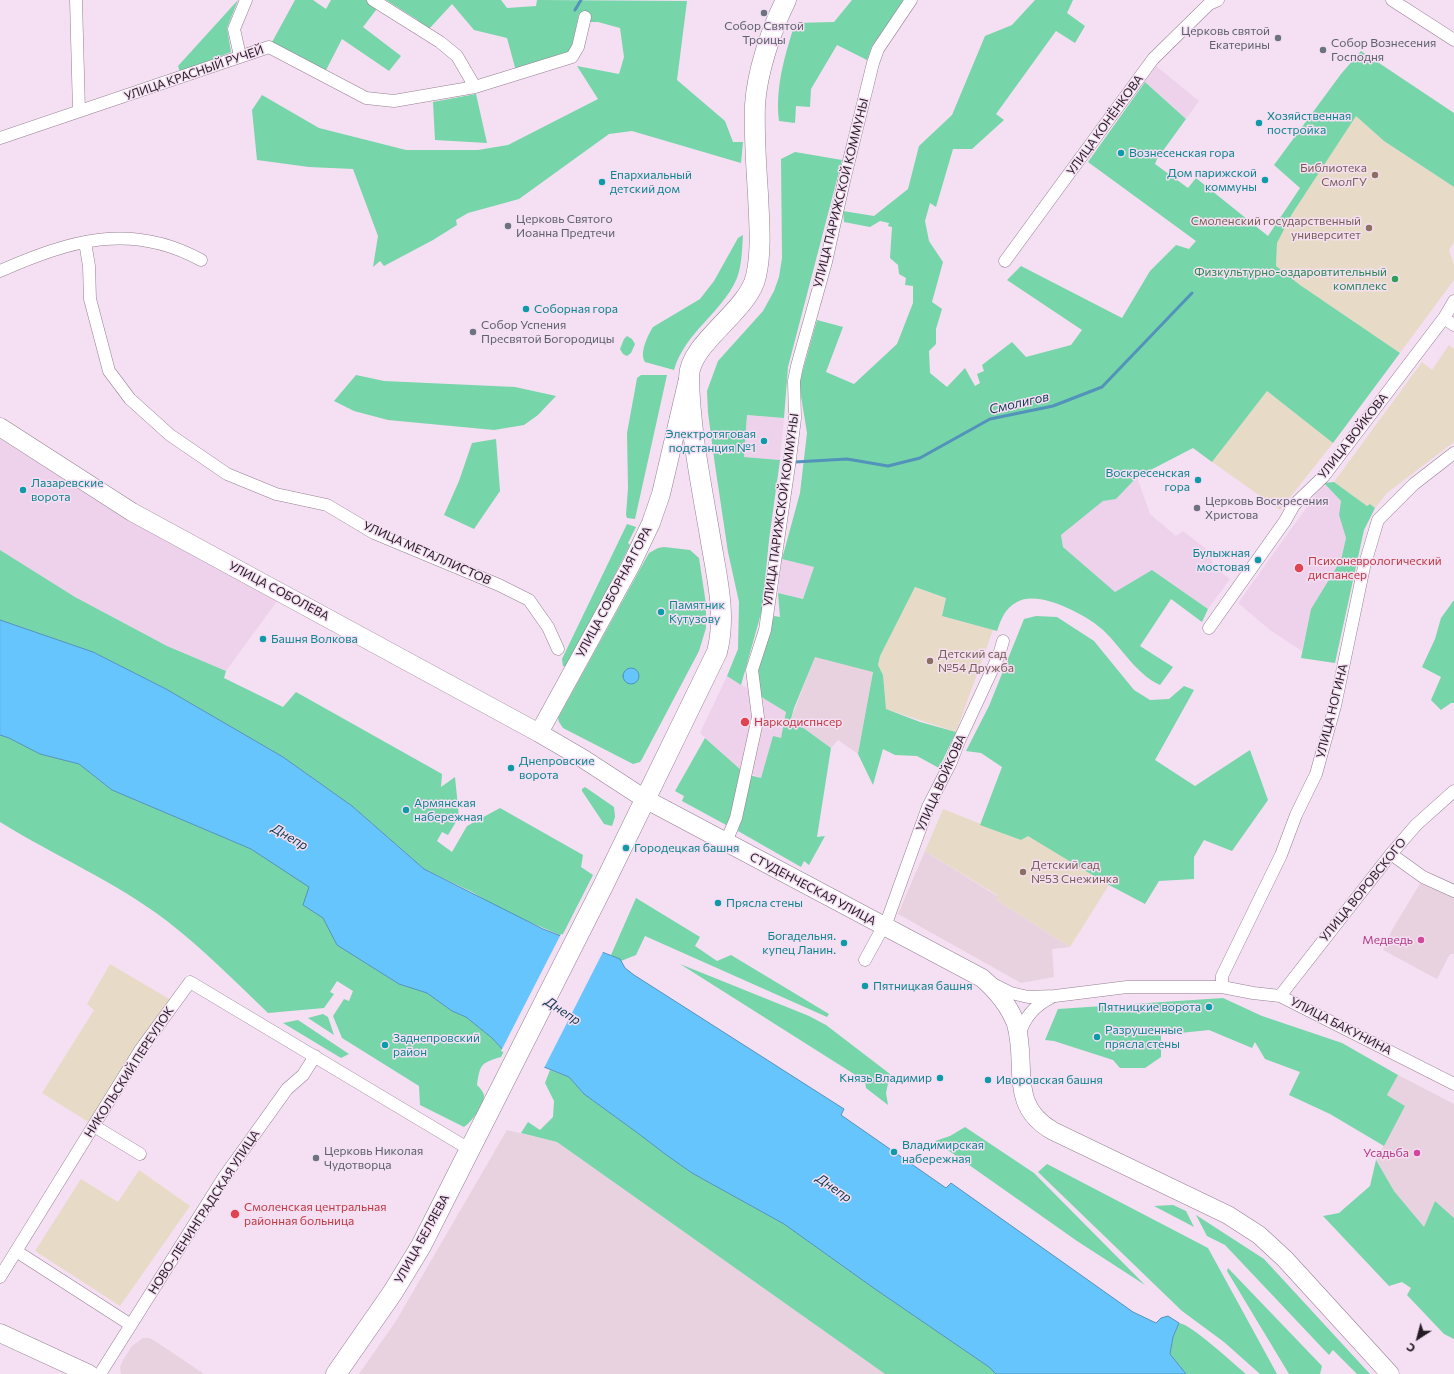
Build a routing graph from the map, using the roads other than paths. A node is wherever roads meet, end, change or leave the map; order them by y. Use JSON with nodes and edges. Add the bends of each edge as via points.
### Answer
{"nodes":[{"id":1,"x":76,"y":0,"type":"edge"},
{"id":2,"x":246,"y":0,"type":"edge"},
{"id":3,"x":373,"y":0,"type":"edge"},
{"id":4,"x":786,"y":0,"type":"edge"},
{"id":5,"x":911,"y":0,"type":"edge"},
{"id":6,"x":1218,"y":0,"type":"edge"},
{"id":7,"x":1392,"y":0,"type":"edge"},
{"id":8,"x":585,"y":17,"type":"dead end"},
{"id":9,"x":1454,"y":40,"type":"edge"},
{"id":10,"x":240,"y":56,"type":"junction"},
{"id":11,"x":475,"y":87,"type":"junction"},
{"id":12,"x":79,"y":111,"type":"junction"},
{"id":13,"x":0,"y":138,"type":"edge"},
{"id":14,"x":85,"y":242,"type":"junction"},
{"id":15,"x":201,"y":260,"type":"dead end"},
{"id":16,"x":1005,"y":261,"type":"dead end"},
{"id":17,"x":0,"y":271,"type":"edge"},
{"id":18,"x":1454,"y":301,"type":"edge"},
{"id":19,"x":1449,"y":322,"type":"edge"},
{"id":20,"x":689,"y":375,"type":"junction"},
{"id":21,"x":0,"y":427,"type":"edge"},
{"id":22,"x":1454,"y":453,"type":"edge"},
{"id":23,"x":1209,"y":628,"type":"dead end"},
{"id":24,"x":1003,"y":641,"type":"dead end"},
{"id":25,"x":558,"y":649,"type":"dead end"},
{"id":26,"x":539,"y":732,"type":"junction"},
{"id":27,"x":1454,"y":791,"type":"edge"},
{"id":28,"x":645,"y":799,"type":"junction"},
{"id":29,"x":726,"y":842,"type":"junction"},
{"id":30,"x":1391,"y":854,"type":"junction"},
{"id":31,"x":1454,"y":891,"type":"edge"},
{"id":32,"x":884,"y":926,"type":"junction"},
{"id":33,"x":865,"y":960,"type":"dead end"},
{"id":34,"x":982,"y":978,"type":"junction"},
{"id":35,"x":1222,"y":987,"type":"junction"},
{"id":36,"x":1055,"y":996,"type":"junction"},
{"id":37,"x":1280,"y":996,"type":"junction"},
{"id":38,"x":1018,"y":1038,"type":"junction"},
{"id":39,"x":315,"y":1056,"type":"junction"},
{"id":40,"x":1454,"y":1084,"type":"edge"},
{"id":41,"x":94,"y":1126,"type":"junction"},
{"id":42,"x":469,"y":1149,"type":"junction"},
{"id":43,"x":140,"y":1154,"type":"dead end"},
{"id":44,"x":16,"y":1251,"type":"junction"},
{"id":45,"x":0,"y":1277,"type":"edge"},
{"id":46,"x":131,"y":1325,"type":"junction"},
{"id":47,"x":0,"y":1333,"type":"edge"},
{"id":48,"x":89,"y":1374,"type":"edge"},
{"id":49,"x":100,"y":1374,"type":"edge"},
{"id":50,"x":336,"y":1374,"type":"edge"},
{"id":51,"x":1390,"y":1374,"type":"edge"}],
"edges":[{"from":1,"to":12,"type":"street"},
{"from":2,"to":10,"type":"street","via":[[234,29]]},
{"from":3,"to":11,"type":"street","via":[[440,42],[456,56]]},
{"from":4,"to":20,"type":"main road","via":[[772,31],[755,104],[758,218],[756,276],[751,291],[700,350]]},
{"from":5,"to":29,"type":"street","name":"УЛИЦА ПАРИЖСКОЙ КОММУНЫ","via":[[878,49],[873,63],[826,262],[797,366],[794,381],[795,418],[765,630],[752,670],[758,717],[736,818]]},
{"from":6,"to":16,"type":"street","name":"УЛИЦА КОНЁНКОВА","via":[[1209,4],[1153,59]]},
{"from":7,"to":9,"type":"street"},
{"from":8,"to":11,"type":"street","name":"УЛИЦА КРАСНЫЙ РУЧЕЙ","via":[[578,47],[568,60]]},
{"from":10,"to":11,"type":"street","name":"УЛИЦА КРАСНЫЙ РУЧЕЙ","via":[[269,47],[366,98],[394,101]]},
{"from":10,"to":12,"type":"street","name":"УЛИЦА КРАСНЫЙ РУЧЕЙ"},
{"from":12,"to":13,"type":"street","name":"УЛИЦА КРАСНЫЙ РУЧЕЙ"},
{"from":14,"to":15,"type":"street","via":[[127,238],[164,243]]},
{"from":14,"to":17,"type":"street","via":[[37,255]]},
{"from":14,"to":25,"type":"street","name":"УЛИЦА МЕТАЛЛИСТОВ","via":[[90,299],[109,371],[130,399],[170,435],[227,474],[276,494],[327,505],[374,533],[529,600],[548,627]]},
{"from":18,"to":19,"type":"street","name":"УЛИЦА ВОЙКОВА"},
{"from":19,"to":23,"type":"street","name":"УЛИЦА ВОЙКОВА","via":[[1323,477],[1294,505]]},
{"from":20,"to":26,"type":"main road","name":"УЛИЦА СОБОРНАЯ ГОРА","via":[[661,494],[651,523],[631,565]]},
{"from":20,"to":28,"type":"main road","name":"УЛИЦА БЕЛЯЕВА","via":[[692,434],[720,595],[720,631],[713,661]]},
{"from":21,"to":26,"type":"main road","name":"УЛИЦА СОБОЛЕВА","via":[[132,512]]},
{"from":22,"to":35,"type":"street","name":"УЛИЦА НОГИНА","via":[[1414,484],[1378,520],[1364,567],[1335,706],[1316,774],[1296,814],[1281,855],[1222,976]]},
{"from":24,"to":32,"type":"street","name":"УЛИЦА ВОЙКОВА","via":[[951,762],[928,807]]},
{"from":26,"to":28,"type":"main road","name":"УЛИЦА СОБОЛЕВА"},
{"from":27,"to":30,"type":"street","name":"УЛИЦА ВОРОВСКОГО","via":[[1416,825]]},
{"from":28,"to":29,"type":"main road","name":"СТУДЕНЧЕСКАЯ УЛИЦА"},
{"from":28,"to":42,"type":"main road","name":"УЛИЦА БЕЛЯЕВА"},
{"from":29,"to":32,"type":"main road","name":"СТУДЕНЧЕСКАЯ УЛИЦА"},
{"from":30,"to":31,"type":"street","via":[[1423,877]]},
{"from":30,"to":37,"type":"street","name":"УЛИЦА ВОРОВСКОГО"},
{"from":32,"to":33,"type":"street","name":"УЛИЦА ВОЙКОВА"},
{"from":32,"to":34,"type":"main road","name":"СТУДЕНЧЕСКАЯ УЛИЦА"},
{"from":34,"to":36,"type":"street","name":"СТУДЕНЧЕСКАЯ УЛИЦА","via":[[1011,993],[1028,997]]},
{"from":34,"to":38,"type":"main road","name":"СТУДЕНЧЕСКАЯ УЛИЦА","via":[[1005,1001],[1016,1026]]},
{"from":35,"to":36,"type":"street","name":"СТУДЕНЧЕСКАЯ УЛИЦА","via":[[1127,987]]},
{"from":35,"to":37,"type":"street","name":"УЛИЦА БАКУНИНА"},
{"from":36,"to":38,"type":"street","name":"СТУДЕНЧЕСКАЯ УЛИЦА","via":[[1043,1001],[1027,1017]]},
{"from":37,"to":40,"type":"street","name":"УЛИЦА БАКУНИНА"},
{"from":38,"to":51,"type":"main road","via":[[1023,1097],[1034,1117],[1043,1125],[1228,1215],[1259,1235]]},
{"from":39,"to":41,"type":"street","name":"НИКОЛЬСКИЙ ПЕРЕУЛОК","via":[[190,982],[141,1049]]},
{"from":39,"to":42,"type":"street","name":"НИКОЛЬСКИЙ ПЕРЕУЛОК"},
{"from":39,"to":46,"type":"street","name":"НОВО-ЛЕНИНГРАДСКАЯ УЛИЦА","via":[[303,1075],[287,1089],[224,1177]]},
{"from":41,"to":43,"type":"street"},
{"from":41,"to":44,"type":"street","name":"НИКОЛЬСКИЙ ПЕРЕУЛОК"},
{"from":42,"to":50,"type":"main road","name":"УЛИЦА БЕЛЯЕВА","via":[[413,1259]]},
{"from":44,"to":45,"type":"street","name":"НИКОЛЬСКИЙ ПЕРЕУЛОК"},
{"from":44,"to":46,"type":"street"},
{"from":46,"to":49,"type":"street","name":"НОВО-ЛЕНИНГРАДСКАЯ УЛИЦА"},
{"from":47,"to":48,"type":"main road"}]}
